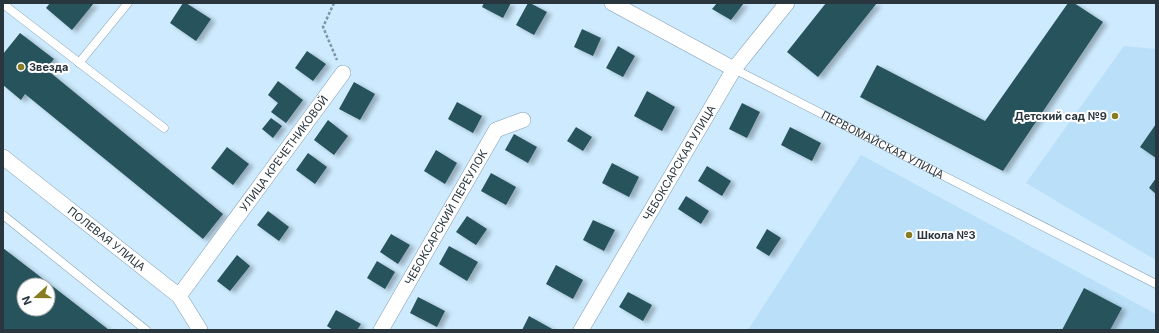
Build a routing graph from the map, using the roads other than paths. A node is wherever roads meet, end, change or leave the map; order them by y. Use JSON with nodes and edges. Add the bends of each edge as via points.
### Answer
{"nodes":[{"id":1,"x":128,"y":3,"type":"edge"},
{"id":2,"x":612,"y":3,"type":"edge"},
{"id":3,"x":787,"y":3,"type":"edge"},
{"id":4,"x":3,"y":4,"type":"edge"},
{"id":5,"x":79,"y":63,"type":"junction"},
{"id":6,"x":734,"y":69,"type":"junction"},
{"id":7,"x":343,"y":73,"type":"road end"},
{"id":8,"x":523,"y":120,"type":"dead end"},
{"id":9,"x":164,"y":128,"type":"dead end"},
{"id":10,"x":3,"y":158,"type":"edge"},
{"id":11,"x":3,"y":215,"type":"edge"},
{"id":12,"x":1156,"y":284,"type":"edge"},
{"id":13,"x":179,"y":296,"type":"junction"},
{"id":14,"x":146,"y":330,"type":"edge"},
{"id":15,"x":200,"y":330,"type":"edge"},
{"id":16,"x":381,"y":330,"type":"edge"},
{"id":17,"x":582,"y":330,"type":"edge"}],
"edges":[{"from":1,"to":5,"type":"lane"},
{"from":2,"to":6,"type":"street","name":"ПЕРВОМАЙСКАЯ УЛИЦА"},
{"from":3,"to":6,"type":"street","name":"ЧЕБОКСАРСКАЯ УЛИЦА"},
{"from":4,"to":5,"type":"lane"},
{"from":5,"to":9,"type":"lane"},
{"from":6,"to":12,"type":"lane","name":"ПЕРВОМАЙСКАЯ УЛИЦА"},
{"from":6,"to":17,"type":"street","name":"ЧЕБОКСАРСКАЯ УЛИЦА"},
{"from":7,"to":13,"type":"street","name":"УЛИЦА КРЕЧЕТНИКОВОЙ"},
{"from":8,"to":16,"type":"street","name":"ЧЕБОКСАРСКИЙ ПЕРЕУЛОК","via":[[496,130]]},
{"from":10,"to":13,"type":"street","name":"ПОЛЕВАЯ УЛИЦА"},
{"from":11,"to":14,"type":"lane"},
{"from":13,"to":15,"type":"street","name":"ПОЛЕВАЯ УЛИЦА"}]}
